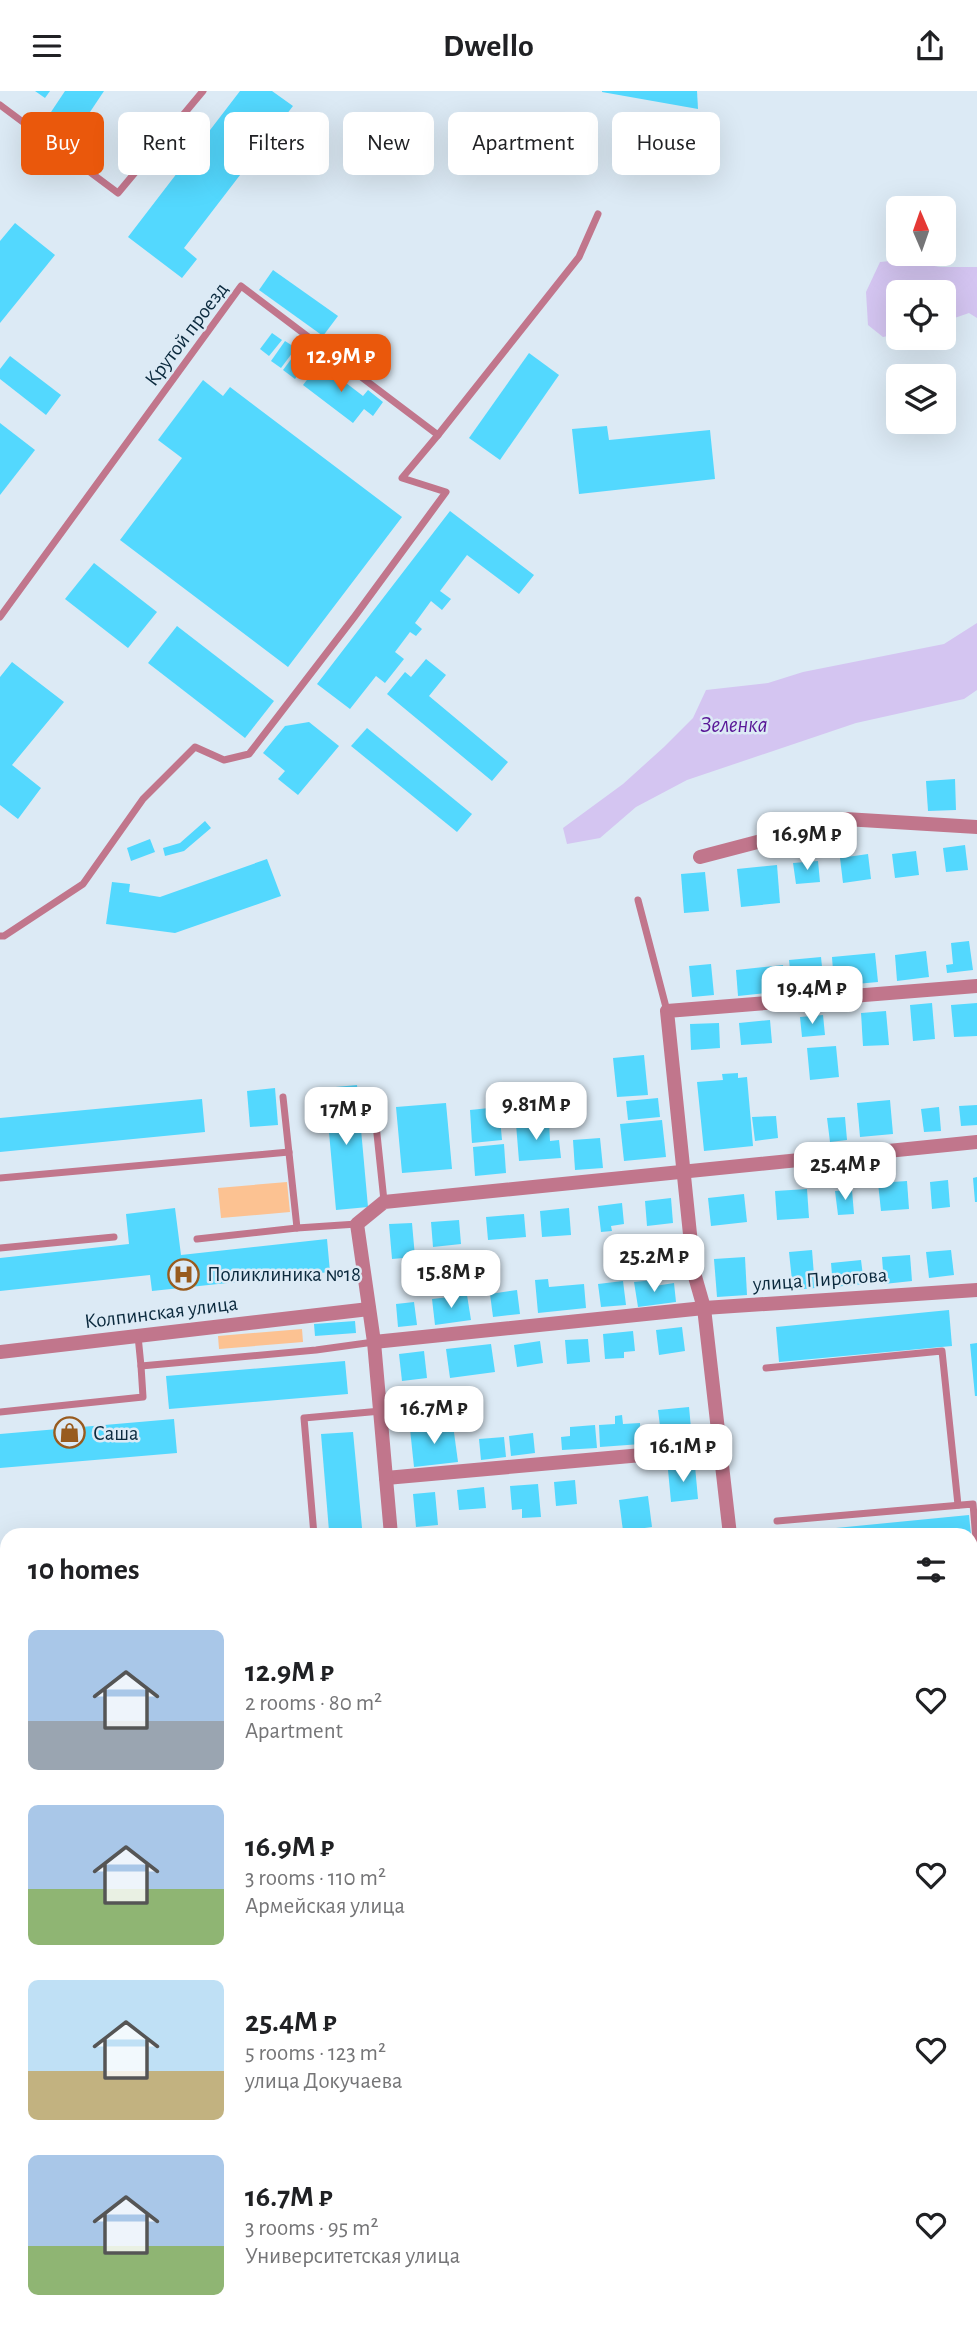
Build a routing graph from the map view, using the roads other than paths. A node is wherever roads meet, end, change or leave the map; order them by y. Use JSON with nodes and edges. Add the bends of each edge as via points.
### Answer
{"nodes":[{"id":1,"x":203,"y":91,"type":"edge"},
{"id":2,"x":0,"y":105,"type":"edge"},
{"id":3,"x":598,"y":214,"type":"dead end"},
{"id":4,"x":438,"y":435,"type":"junction"},
{"id":5,"x":0,"y":617,"type":"edge"},
{"id":6,"x":977,"y":827,"type":"edge"},
{"id":7,"x":700,"y":857,"type":"dead end"},
{"id":8,"x":638,"y":900,"type":"dead end"},
{"id":9,"x":0,"y":936,"type":"edge"},
{"id":10,"x":977,"y":986,"type":"edge"},
{"id":11,"x":667,"y":1011,"type":"junction"},
{"id":12,"x":373,"y":1096,"type":"dead end"},
{"id":13,"x":283,"y":1097,"type":"dead end"},
{"id":14,"x":977,"y":1142,"type":"edge"},
{"id":15,"x":289,"y":1151,"type":"junction"},
{"id":16,"x":684,"y":1172,"type":"junction"},
{"id":17,"x":0,"y":1178,"type":"edge"},
{"id":18,"x":384,"y":1202,"type":"junction"},
{"id":19,"x":357,"y":1224,"type":"junction"},
{"id":20,"x":298,"y":1228,"type":"junction"},
{"id":21,"x":114,"y":1237,"type":"dead end"},
{"id":22,"x":197,"y":1239,"type":"dead end"},
{"id":23,"x":0,"y":1248,"type":"edge"},
{"id":24,"x":977,"y":1290,"type":"edge"},
{"id":25,"x":704,"y":1308,"type":"junction"},
{"id":26,"x":369,"y":1309,"type":"junction"},
{"id":27,"x":138,"y":1336,"type":"junction"},
{"id":28,"x":374,"y":1342,"type":"junction"},
{"id":29,"x":0,"y":1352,"type":"edge"},
{"id":30,"x":141,"y":1366,"type":"junction"},
{"id":31,"x":765,"y":1368,"type":"dead end"},
{"id":32,"x":381,"y":1411,"type":"junction"},
{"id":33,"x":0,"y":1412,"type":"edge"},
{"id":34,"x":720,"y":1448,"type":"junction"},
{"id":35,"x":386,"y":1478,"type":"junction"},
{"id":36,"x":958,"y":1505,"type":"junction"},
{"id":37,"x":777,"y":1521,"type":"dead end"},
{"id":38,"x":313,"y":1528,"type":"edge"},
{"id":39,"x":390,"y":1528,"type":"edge"},
{"id":40,"x":729,"y":1528,"type":"edge"},
{"id":41,"x":974,"y":1528,"type":"edge"}],
"edges":[{"from":1,"to":2,"type":"lane","via":[[118,193]]},
{"from":3,"to":4,"type":"lane","via":[[579,257]]},
{"from":4,"to":5,"type":"lane","name":"Крутой проезд","via":[[241,286]]},
{"from":4,"to":9,"type":"lane","via":[[402,478],[446,492],[249,754],[224,761],[195,747],[143,799],[83,884]]},
{"from":6,"to":7,"type":"street","via":[[845,819]]},
{"from":8,"to":11,"type":"lane"},
{"from":10,"to":11,"type":"street"},
{"from":11,"to":16,"type":"street"},
{"from":12,"to":18,"type":"lane"},
{"from":13,"to":15,"type":"lane"},
{"from":14,"to":16,"type":"street"},
{"from":15,"to":17,"type":"lane"},
{"from":15,"to":20,"type":"lane"},
{"from":16,"to":18,"type":"street"},
{"from":16,"to":25,"type":"street","via":[[694,1273]]},
{"from":18,"to":19,"type":"street"},
{"from":19,"to":20,"type":"lane"},
{"from":19,"to":26,"type":"street"},
{"from":20,"to":22,"type":"lane"},
{"from":21,"to":23,"type":"lane"},
{"from":24,"to":25,"type":"street","name":"улица Пирогова"},
{"from":25,"to":28,"type":"street","name":"улица Пирогова"},
{"from":25,"to":34,"type":"street"},
{"from":26,"to":27,"type":"street","name":"Колпинская улица"},
{"from":26,"to":28,"type":"street"},
{"from":27,"to":29,"type":"street","name":"Колпинская улица"},
{"from":27,"to":30,"type":"lane"},
{"from":28,"to":30,"type":"lane"},
{"from":28,"to":32,"type":"street"},
{"from":30,"to":33,"type":"lane","via":[[143,1397]]},
{"from":31,"to":36,"type":"lane","via":[[942,1351]]},
{"from":32,"to":35,"type":"street"},
{"from":32,"to":38,"type":"lane","via":[[304,1417]]},
{"from":34,"to":35,"type":"street"},
{"from":34,"to":40,"type":"street"},
{"from":35,"to":39,"type":"street"},
{"from":36,"to":37,"type":"lane"},
{"from":36,"to":41,"type":"lane","via":[[972,1504]]}]}
